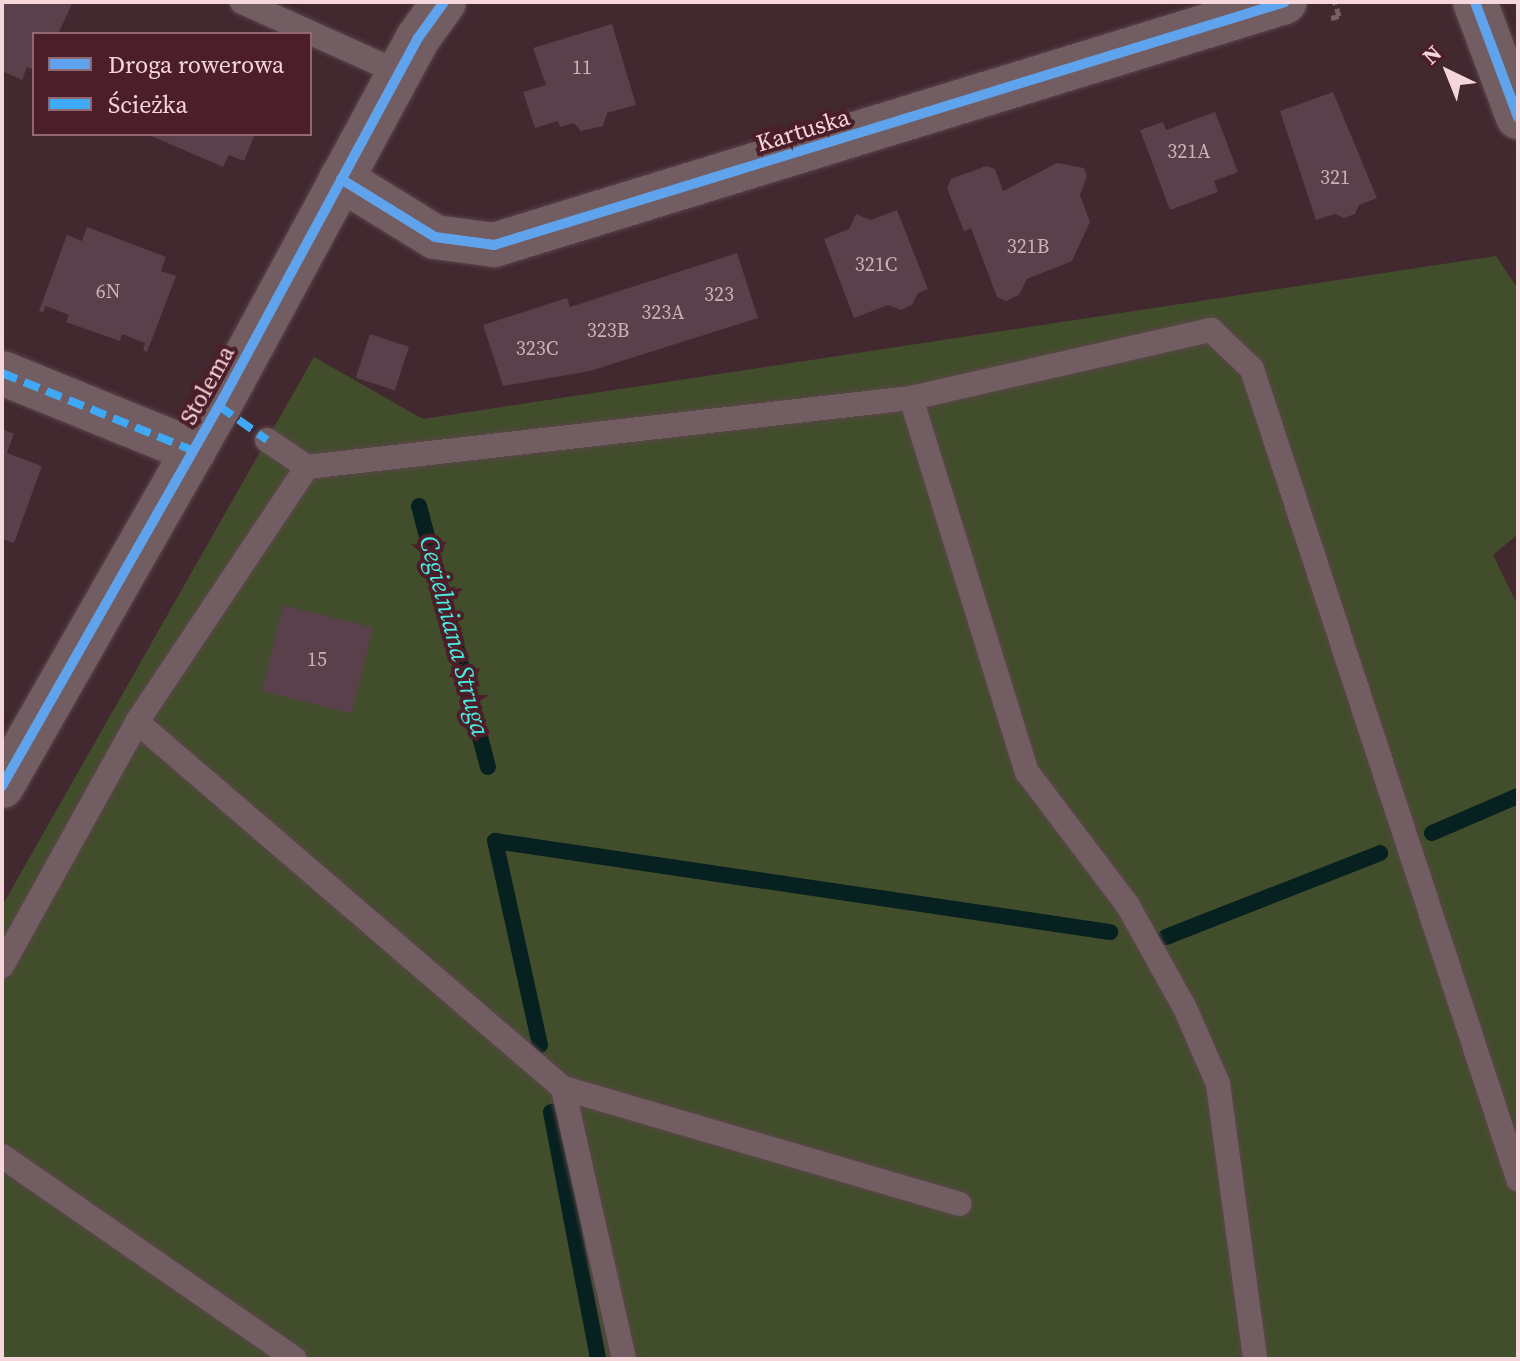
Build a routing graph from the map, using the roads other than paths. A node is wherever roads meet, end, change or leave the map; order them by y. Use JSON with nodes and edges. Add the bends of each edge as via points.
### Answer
{"nodes":[{"id":1,"x":242,"y":2,"type":"edge"},
{"id":2,"x":444,"y":2,"type":"edge"},
{"id":3,"x":1285,"y":2,"type":"edge"},
{"id":4,"x":1475,"y":2,"type":"edge"},
{"id":5,"x":309,"y":32,"type":"edge"},
{"id":6,"x":312,"y":33,"type":"edge"},
{"id":7,"x":400,"y":73,"type":"junction"},
{"id":8,"x":1518,"y":117,"type":"edge"},
{"id":9,"x":341,"y":179,"type":"junction"},
{"id":10,"x":2,"y":373,"type":"edge"},
{"id":11,"x":911,"y":398,"type":"junction"},
{"id":12,"x":267,"y":440,"type":"dead end"},
{"id":13,"x":194,"y":451,"type":"junction"},
{"id":14,"x":307,"y":467,"type":"junction"},
{"id":15,"x":137,"y":722,"type":"junction"},
{"id":16,"x":2,"y":786,"type":"edge"},
{"id":17,"x":2,"y":966,"type":"edge"},
{"id":18,"x":563,"y":1088,"type":"junction"},
{"id":19,"x":2,"y":1156,"type":"edge"},
{"id":20,"x":1518,"y":1179,"type":"edge"},
{"id":21,"x":959,"y":1204,"type":"dead end"},
{"id":22,"x":295,"y":1359,"type":"edge"},
{"id":23,"x":624,"y":1359,"type":"edge"},
{"id":24,"x":1255,"y":1359,"type":"edge"}],
"edges":[{"from":1,"to":5,"type":"lane"},
{"from":2,"to":7,"type":"street","name":"Stolema"},
{"from":3,"to":9,"type":"street","name":"Kartuska","via":[[494,245],[435,237]]},
{"from":4,"to":8,"type":"street"},
{"from":6,"to":7,"type":"lane"},
{"from":7,"to":9,"type":"street","name":"Stolema"},
{"from":9,"to":13,"type":"street","name":"Stolema"},
{"from":10,"to":13,"type":"street","name":"Stolema"},
{"from":11,"to":14,"type":"lane"},
{"from":11,"to":20,"type":"lane","via":[[1211,330],[1252,369]]},
{"from":11,"to":24,"type":"lane","via":[[1027,772],[1127,904],[1185,1008],[1218,1084]]},
{"from":12,"to":14,"type":"lane"},
{"from":13,"to":16,"type":"street","name":"Stolema"},
{"from":14,"to":15,"type":"lane"},
{"from":15,"to":17,"type":"lane"},
{"from":15,"to":18,"type":"lane"},
{"from":18,"to":21,"type":"lane"},
{"from":18,"to":23,"type":"lane"},
{"from":19,"to":22,"type":"lane"}]}
